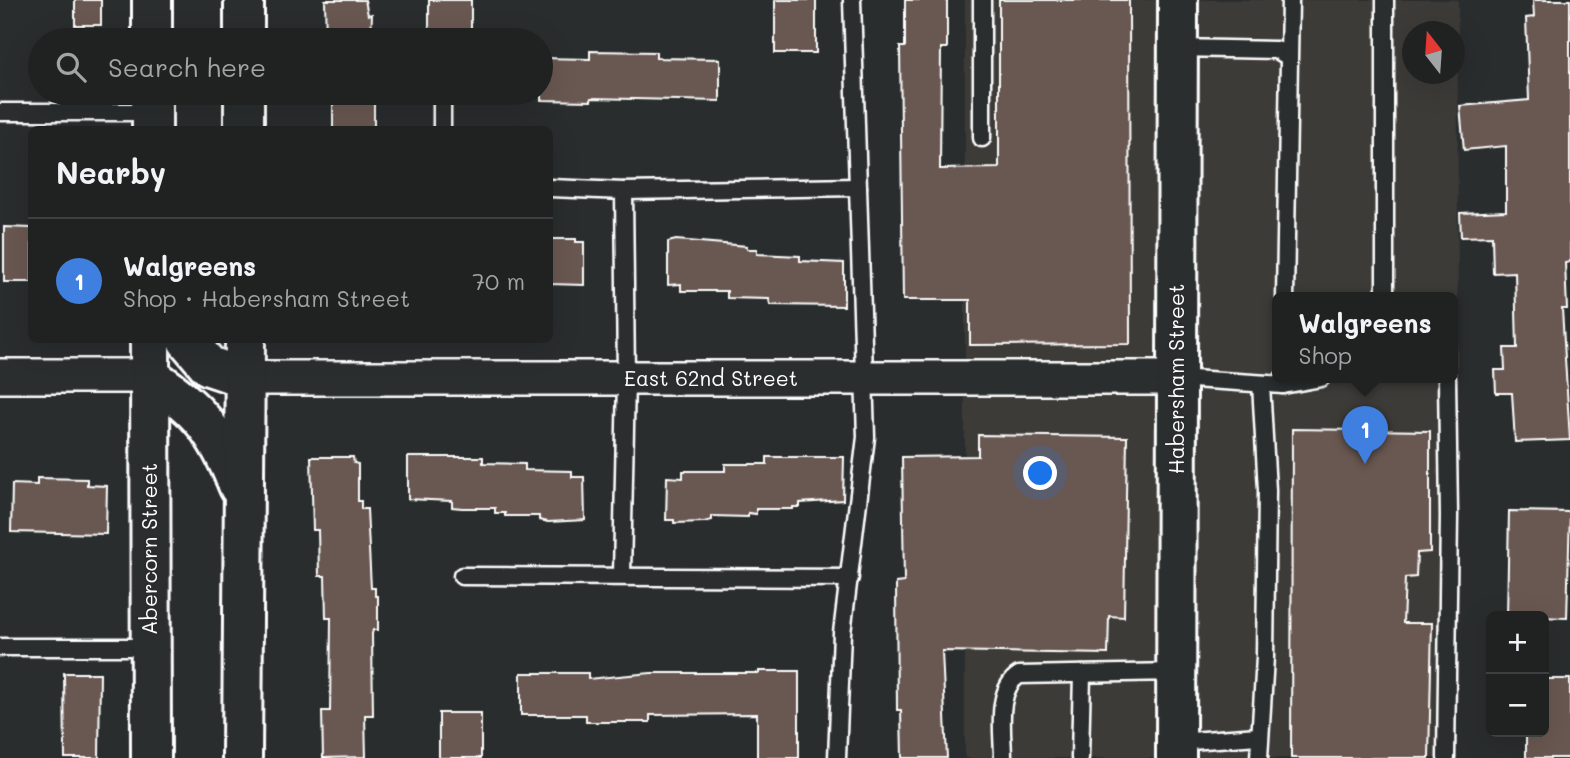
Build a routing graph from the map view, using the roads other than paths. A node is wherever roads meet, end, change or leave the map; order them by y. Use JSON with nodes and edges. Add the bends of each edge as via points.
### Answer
{"nodes":[{"id":1,"x":152,"y":0,"type":"edge"},
{"id":2,"x":244,"y":0,"type":"edge"},
{"id":3,"x":852,"y":0,"type":"edge"},
{"id":4,"x":982,"y":0,"type":"edge"},
{"id":5,"x":1178,"y":0,"type":"edge"},
{"id":6,"x":1290,"y":0,"type":"edge"},
{"id":7,"x":1385,"y":0,"type":"edge"},
{"id":8,"x":152,"y":28,"type":"edge"},
{"id":9,"x":244,"y":28,"type":"edge"},
{"id":10,"x":1178,"y":48,"type":"junction"},
{"id":11,"x":1287,"y":56,"type":"junction"},
{"id":12,"x":244,"y":105,"type":"edge"},
{"id":13,"x":442,"y":105,"type":"edge"},
{"id":14,"x":152,"y":111,"type":"edge"},
{"id":15,"x":0,"y":112,"type":"edge"},
{"id":16,"x":244,"y":126,"type":"edge"},
{"id":17,"x":442,"y":126,"type":"edge"},
{"id":18,"x":982,"y":138,"type":"dead end"},
{"id":19,"x":858,"y":187,"type":"junction"},
{"id":20,"x":553,"y":188,"type":"edge"},
{"id":21,"x":624,"y":191,"type":"junction"},
{"id":22,"x":1285,"y":292,"type":"edge"},
{"id":23,"x":1385,"y":292,"type":"edge"},
{"id":24,"x":190,"y":343,"type":"edge"},
{"id":25,"x":245,"y":343,"type":"edge"},
{"id":26,"x":150,"y":358,"type":"edge"},
{"id":27,"x":0,"y":376,"type":"edge"},
{"id":28,"x":245,"y":378,"type":"junction"},
{"id":29,"x":1177,"y":378,"type":"junction"},
{"id":30,"x":626,"y":379,"type":"junction"},
{"id":31,"x":866,"y":379,"type":"junction"},
{"id":32,"x":1272,"y":383,"type":"edge"},
{"id":33,"x":1447,"y":383,"type":"edge"},
{"id":34,"x":1261,"y":384,"type":"junction"},
{"id":35,"x":244,"y":499,"type":"junction"},
{"id":36,"x":622,"y":575,"type":"junction"},
{"id":37,"x":462,"y":576,"type":"dead end"},
{"id":38,"x":850,"y":578,"type":"junction"},
{"id":39,"x":0,"y":647,"type":"edge"},
{"id":40,"x":151,"y":647,"type":"junction"},
{"id":41,"x":1176,"y":672,"type":"junction"},
{"id":42,"x":1082,"y":674,"type":"junction"},
{"id":43,"x":1258,"y":736,"type":"junction"},
{"id":44,"x":1176,"y":750,"type":"edge"},
{"id":45,"x":151,"y":758,"type":"edge"},
{"id":46,"x":242,"y":758,"type":"edge"},
{"id":47,"x":837,"y":758,"type":"edge"},
{"id":48,"x":1003,"y":758,"type":"edge"},
{"id":49,"x":1080,"y":758,"type":"edge"},
{"id":50,"x":1259,"y":758,"type":"edge"},
{"id":51,"x":1446,"y":758,"type":"edge"}],
"edges":[{"from":1,"to":8,"type":"main road"},
{"from":2,"to":9,"type":"main road"},
{"from":3,"to":19,"type":"lane"},
{"from":4,"to":18,"type":"lane"},
{"from":5,"to":10,"type":"main road","name":"Habersham Street"},
{"from":6,"to":11,"type":"lane"},
{"from":7,"to":23,"type":"lane"},
{"from":10,"to":11,"type":"lane","via":[[1277,51]]},
{"from":10,"to":29,"type":"main road","name":"Habersham Street"},
{"from":11,"to":22,"type":"lane"},
{"from":12,"to":16,"type":"main road"},
{"from":13,"to":17,"type":"lane"},
{"from":14,"to":15,"type":"lane"},
{"from":19,"to":21,"type":"lane"},
{"from":19,"to":31,"type":"lane"},
{"from":20,"to":21,"type":"lane"},
{"from":21,"to":30,"type":"lane"},
{"from":24,"to":28,"type":"main road","via":[[209,366]]},
{"from":25,"to":28,"type":"main road"},
{"from":26,"to":27,"type":"street"},
{"from":26,"to":35,"type":"main road","via":[[207,424],[224,450]]},
{"from":26,"to":40,"type":"main road","name":"Abercorn Street"},
{"from":28,"to":30,"type":"street","name":"East 62nd Street"},
{"from":28,"to":35,"type":"main road"},
{"from":29,"to":31,"type":"street","name":"East 62nd Street"},
{"from":29,"to":34,"type":"lane"},
{"from":29,"to":41,"type":"main road","name":"Habersham Street"},
{"from":30,"to":31,"type":"street","name":"East 62nd Street"},
{"from":30,"to":36,"type":"lane"},
{"from":31,"to":38,"type":"lane","via":[[866,437]]},
{"from":32,"to":34,"type":"lane"},
{"from":33,"to":51,"type":"lane"},
{"from":34,"to":43,"type":"lane","via":[[1267,490],[1265,657]]},
{"from":35,"to":46,"type":"main road"},
{"from":36,"to":37,"type":"lane"},
{"from":36,"to":38,"type":"lane"},
{"from":38,"to":47,"type":"lane","via":[[842,633]]},
{"from":39,"to":40,"type":"lane"},
{"from":40,"to":45,"type":"main road","name":"Abercorn Street"},
{"from":41,"to":42,"type":"lane"},
{"from":41,"to":44,"type":"main road","name":"Habersham Street"},
{"from":42,"to":48,"type":"lane","via":[[1019,675],[1011,680],[1004,691]]},
{"from":42,"to":49,"type":"lane"},
{"from":43,"to":44,"type":"lane"},
{"from":43,"to":50,"type":"lane"}]}
